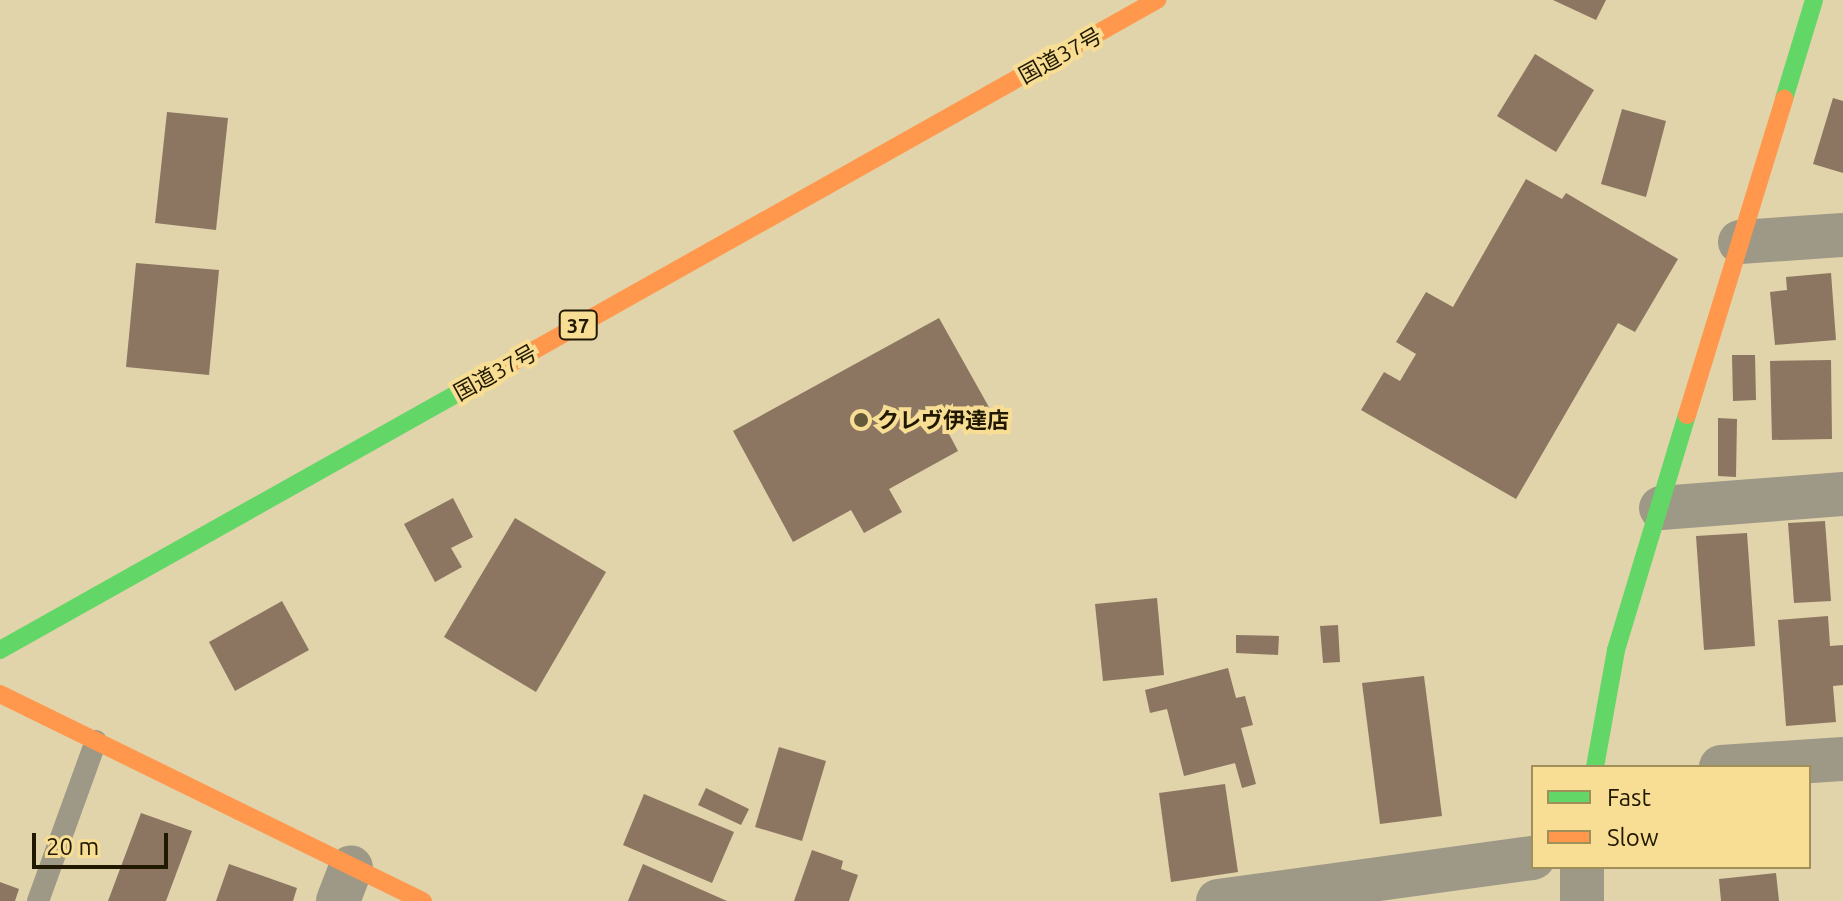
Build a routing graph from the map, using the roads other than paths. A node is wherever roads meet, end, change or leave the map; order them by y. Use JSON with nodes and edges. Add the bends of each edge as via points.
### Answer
{"nodes":[{"id":1,"x":1157,"y":0,"type":"edge"},
{"id":2,"x":1814,"y":0,"type":"edge"},
{"id":3,"x":1843,"y":235,"type":"edge"},
{"id":4,"x":1740,"y":242,"type":"junction"},
{"id":5,"x":1843,"y":494,"type":"edge"},
{"id":6,"x":1661,"y":508,"type":"junction"},
{"id":7,"x":0,"y":650,"type":"edge"},
{"id":8,"x":0,"y":694,"type":"edge"},
{"id":9,"x":96,"y":741,"type":"junction"},
{"id":10,"x":1843,"y":759,"type":"edge"},
{"id":11,"x":1595,"y":765,"type":"edge"},
{"id":12,"x":1752,"y":765,"type":"edge"},
{"id":13,"x":1531,"y":858,"type":"edge"},
{"id":14,"x":1582,"y":869,"type":"edge"},
{"id":15,"x":344,"y":884,"type":"edge"},
{"id":16,"x":1277,"y":896,"type":"edge"},
{"id":17,"x":38,"y":901,"type":"edge"},
{"id":18,"x":423,"y":901,"type":"edge"},
{"id":19,"x":1218,"y":901,"type":"edge"},
{"id":20,"x":1582,"y":901,"type":"edge"}],
"edges":[{"from":1,"to":7,"type":"main road","name":"国道37号","number":"37"},
{"from":2,"to":4,"type":"main road"},
{"from":3,"to":4,"type":"street"},
{"from":4,"to":6,"type":"main road"},
{"from":5,"to":6,"type":"street"},
{"from":6,"to":11,"type":"main road","via":[[1616,650]]},
{"from":8,"to":9,"type":"main road"},
{"from":9,"to":15,"type":"main road"},
{"from":9,"to":17,"type":"lane"},
{"from":10,"to":12,"type":"street"},
{"from":13,"to":16,"type":"street"},
{"from":14,"to":20,"type":"street"},
{"from":15,"to":18,"type":"main road"},
{"from":16,"to":19,"type":"street"}]}
